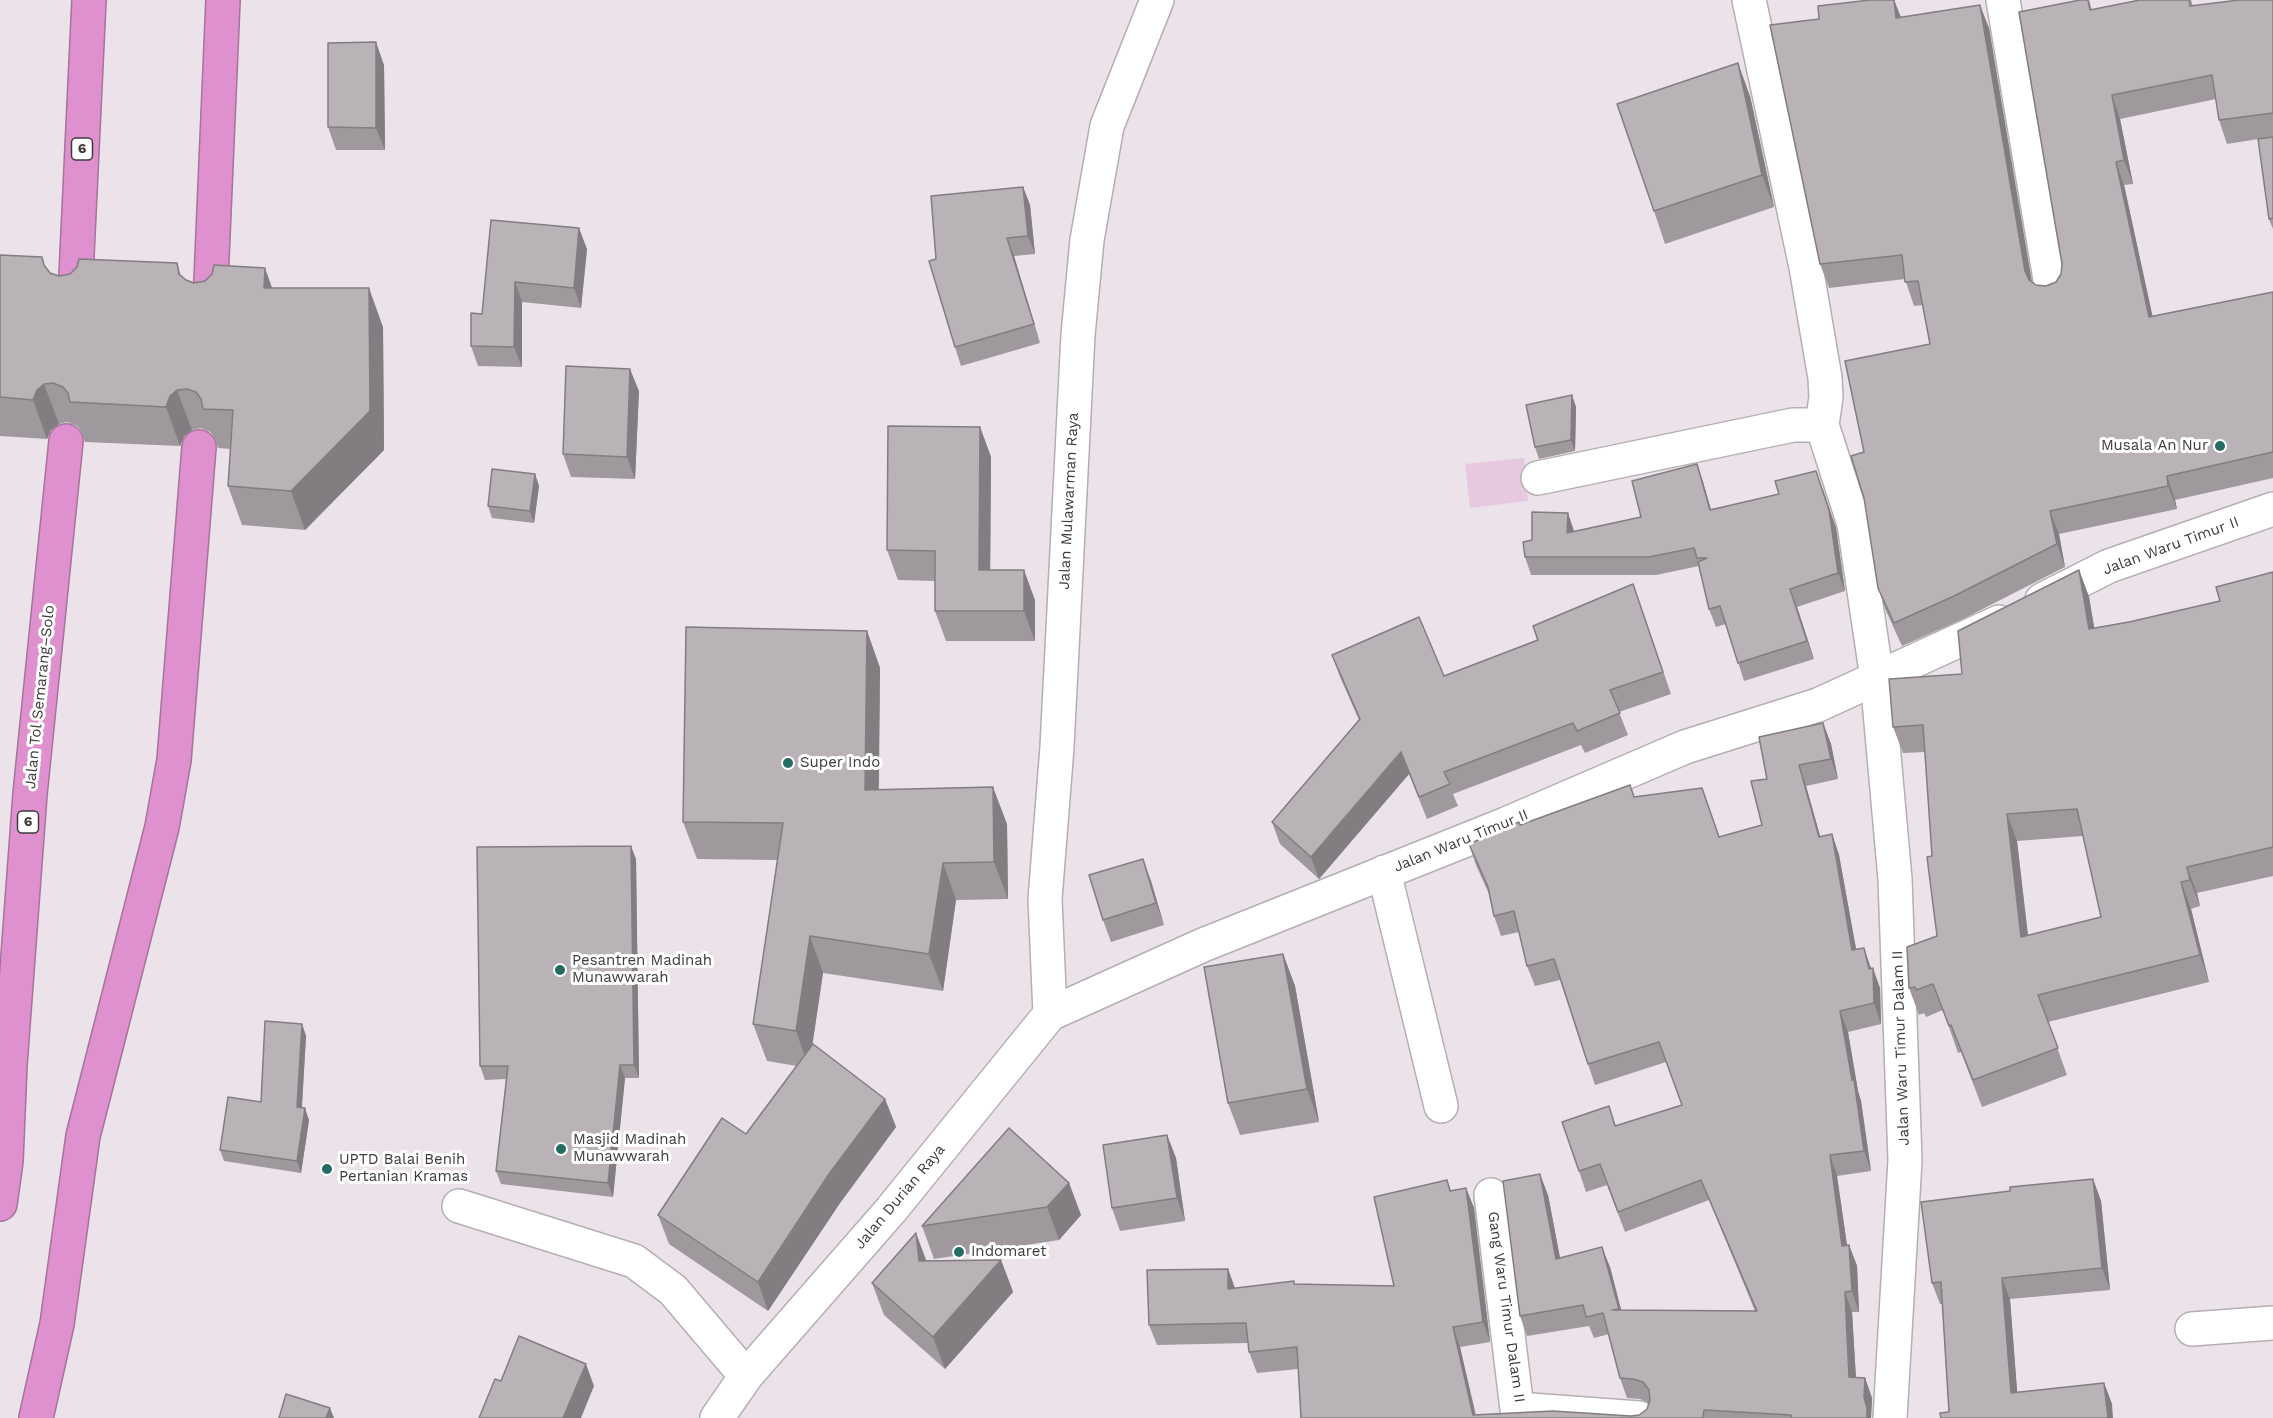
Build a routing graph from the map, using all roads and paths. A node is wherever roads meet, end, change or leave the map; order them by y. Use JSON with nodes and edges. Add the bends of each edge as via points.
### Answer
{"nodes":[{"id":1,"x":89,"y":0,"type":"edge"},
{"id":2,"x":223,"y":0,"type":"edge"},
{"id":3,"x":1157,"y":0,"type":"edge"},
{"id":4,"x":1749,"y":0,"type":"edge"},
{"id":5,"x":2002,"y":0,"type":"edge"},
{"id":6,"x":2052,"y":291,"type":"edge"},
{"id":7,"x":75,"y":297,"type":"edge"},
{"id":8,"x":210,"y":304,"type":"edge"},
{"id":9,"x":1822,"y":425,"type":"junction"},
{"id":10,"x":66,"y":441,"type":"dead end"},
{"id":11,"x":199,"y":447,"type":"dead end"},
{"id":12,"x":1538,"y":478,"type":"dead end"},
{"id":13,"x":2273,"y":509,"type":"edge"},
{"id":14,"x":1876,"y":678,"type":"junction"},
{"id":15,"x":1384,"y":872,"type":"junction"},
{"id":16,"x":1050,"y":1014,"type":"junction"},
{"id":17,"x":1441,"y":1106,"type":"dead end"},
{"id":18,"x":1491,"y":1195,"type":"dead end"},
{"id":19,"x":0,"y":1204,"type":"edge"},
{"id":20,"x":459,"y":1206,"type":"dead end"},
{"id":21,"x":2273,"y":1323,"type":"edge"},
{"id":22,"x":2192,"y":1329,"type":"dead end"},
{"id":23,"x":746,"y":1376,"type":"junction"},
{"id":24,"x":36,"y":1418,"type":"edge"},
{"id":25,"x":717,"y":1418,"type":"edge"},
{"id":26,"x":1639,"y":1418,"type":"edge"},
{"id":27,"x":1890,"y":1418,"type":"edge"}],
"edges":[{"from":1,"to":7,"type":"highway","number":"6"},
{"from":2,"to":8,"type":"highway"},
{"from":3,"to":16,"type":"street","name":"Jalan Mulawarman Raya","via":[[1107,126],[1088,240],[1078,335],[1057,747],[1045,899]]},
{"from":4,"to":9,"type":"street","via":[[1806,267],[1825,378]]},
{"from":5,"to":6,"type":"street"},
{"from":9,"to":12,"type":"street","via":[[1793,424]]},
{"from":9,"to":14,"type":"street","via":[[1854,524]]},
{"from":10,"to":19,"type":"highway","name":"Jalan Tol Semarang–Solo","number":"6","via":[[26,837]]},
{"from":11,"to":24,"type":"highway","via":[[174,760],[162,827],[83,1136],[57,1324]]},
{"from":13,"to":14,"type":"street","name":"Jalan Waru Timur II","via":[[2109,566],[1971,636]]},
{"from":14,"to":15,"type":"street","name":"Jalan Waru Timur II","via":[[1818,705],[1685,747]]},
{"from":14,"to":27,"type":"street","name":"Jalan Waru Timur Dalam II","via":[[1895,879],[1905,1160]]},
{"from":15,"to":16,"type":"street","name":"Jalan Waru Timur II","via":[[1203,945]]},
{"from":15,"to":17,"type":"street"},
{"from":16,"to":23,"type":"street","name":"Jalan Durian Raya","via":[[891,1210]]},
{"from":18,"to":26,"type":"street","name":"Gang Waru Timur Dalam II","via":[[1517,1409]]},
{"from":20,"to":23,"type":"street","via":[[634,1261],[673,1290]]},
{"from":21,"to":22,"type":"street"},
{"from":23,"to":25,"type":"street","name":"Jalan Durian Raya"}]}
